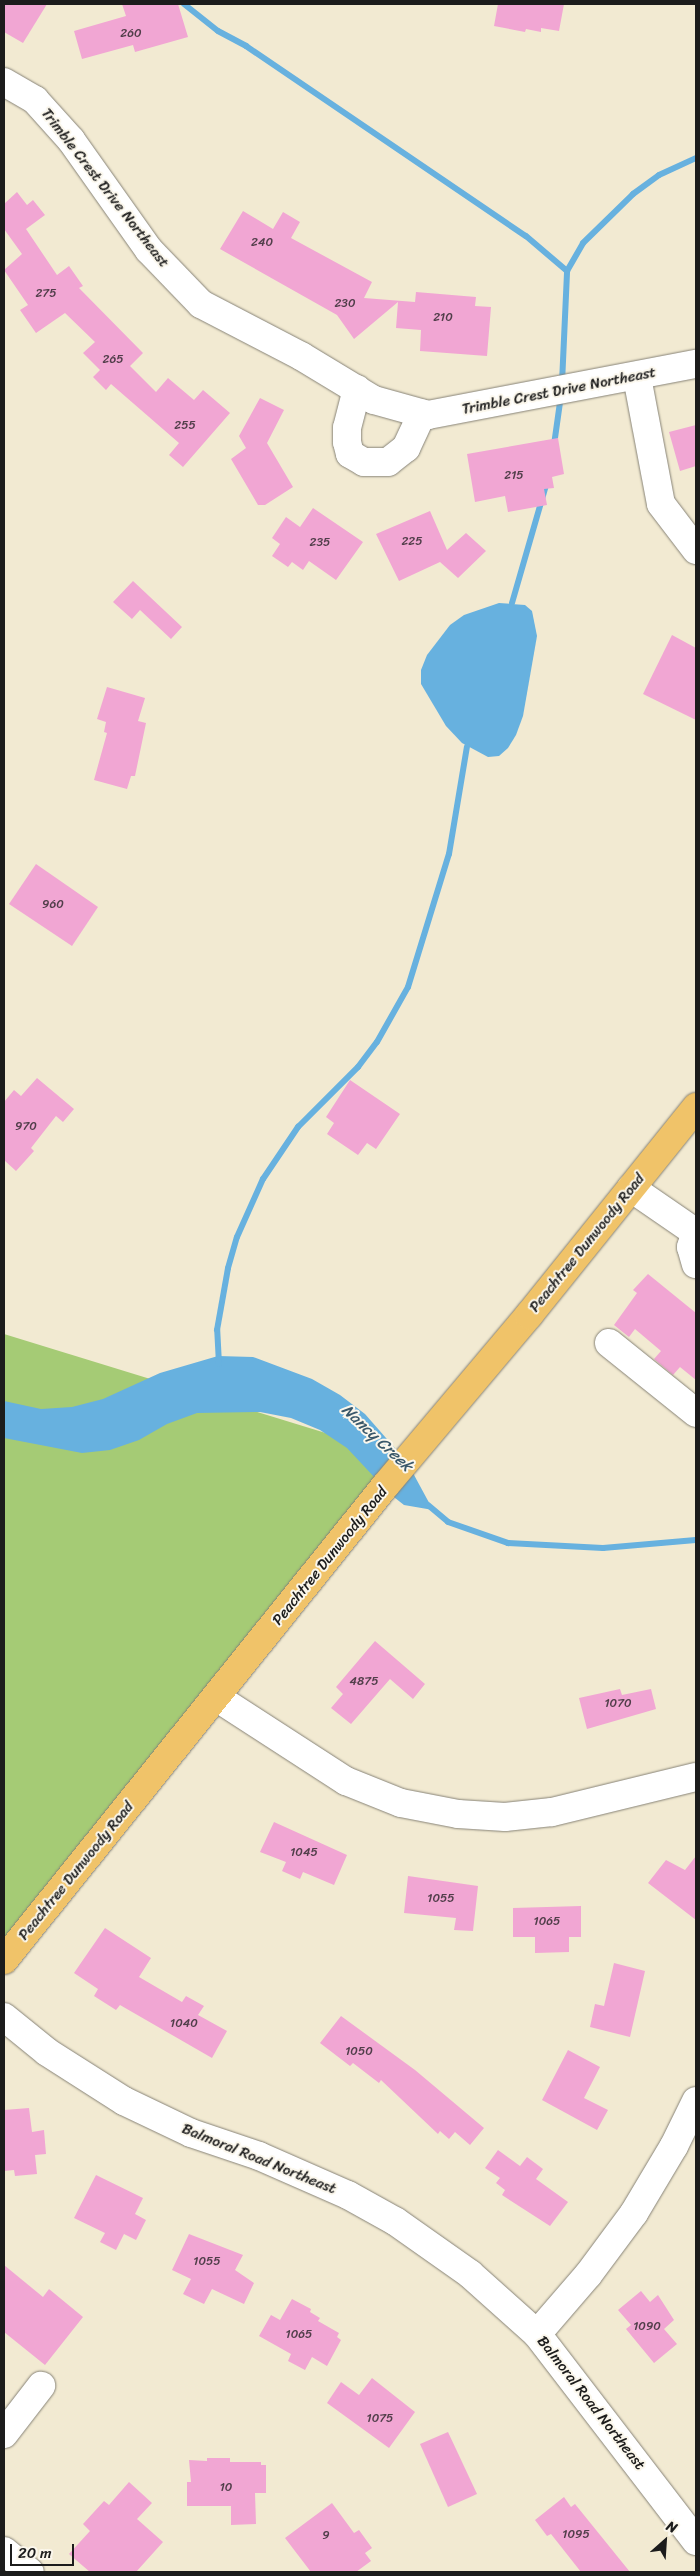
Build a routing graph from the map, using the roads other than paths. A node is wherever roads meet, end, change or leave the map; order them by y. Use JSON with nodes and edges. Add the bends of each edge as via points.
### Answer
{"nodes":[{"id":1,"x":4,"y":82,"type":"edge"},
{"id":2,"x":696,"y":364,"type":"edge"},
{"id":3,"x":636,"y":377,"type":"junction"},
{"id":4,"x":357,"y":389,"type":"junction"},
{"id":5,"x":422,"y":413,"type":"junction"},
{"id":6,"x":696,"y":550,"type":"edge"},
{"id":7,"x":696,"y":1107,"type":"edge"},
{"id":8,"x":631,"y":1188,"type":"junction"},
{"id":9,"x":696,"y":1231,"type":"edge"},
{"id":10,"x":696,"y":1264,"type":"edge"},
{"id":11,"x":608,"y":1343,"type":"dead end"},
{"id":12,"x":696,"y":1413,"type":"edge"},
{"id":13,"x":216,"y":1698,"type":"junction"},
{"id":14,"x":696,"y":1777,"type":"edge"},
{"id":15,"x":4,"y":1960,"type":"edge"},
{"id":16,"x":4,"y":2017,"type":"edge"},
{"id":17,"x":696,"y":2101,"type":"edge"},
{"id":18,"x":537,"y":2334,"type":"junction"},
{"id":19,"x":41,"y":2386,"type":"dead end"},
{"id":20,"x":4,"y":2434,"type":"edge"},
{"id":21,"x":696,"y":2541,"type":"edge"},
{"id":22,"x":4,"y":2551,"type":"edge"},
{"id":23,"x":30,"y":2572,"type":"edge"}],
"edges":[{"from":1,"to":4,"type":"street","name":"Trimble Crest Drive Northeast","via":[[35,100],[71,140],[150,250],[201,304]]},
{"from":2,"to":3,"type":"street","name":"Trimble Crest Drive Northeast"},
{"from":3,"to":5,"type":"street","name":"Trimble Crest Drive Northeast","via":[[428,415]]},
{"from":3,"to":6,"type":"street","via":[[661,504]]},
{"from":4,"to":5,"type":"street","name":"Trimble Crest Drive Northeast","via":[[374,400]]},
{"from":4,"to":5,"type":"street","via":[[347,428],[347,442],[350,454],[364,462],[388,462],[406,448]]},
{"from":7,"to":8,"type":"main road","name":"Peachtree Dunwoody Road"},
{"from":8,"to":9,"type":"street"},
{"from":8,"to":13,"type":"main road","name":"Peachtree Dunwoody Road","via":[[385,1486]]},
{"from":9,"to":10,"type":"street","via":[[691,1247]]},
{"from":11,"to":12,"type":"street","via":[[688,1410]]},
{"from":13,"to":14,"type":"street","via":[[346,1781],[401,1803],[458,1814],[505,1816],[552,1812]]},
{"from":13,"to":15,"type":"main road","name":"Peachtree Dunwoody Road"},
{"from":16,"to":18,"type":"street","name":"Balmoral Road Northeast","via":[[46,2052],[124,2101],[191,2133],[304,2174],[395,2221],[470,2274]]},
{"from":17,"to":18,"type":"street","via":[[674,2146],[634,2212],[588,2275]]},
{"from":18,"to":21,"type":"street","name":"Balmoral Road Northeast"},
{"from":19,"to":20,"type":"street"},
{"from":22,"to":23,"type":"street"}]}
